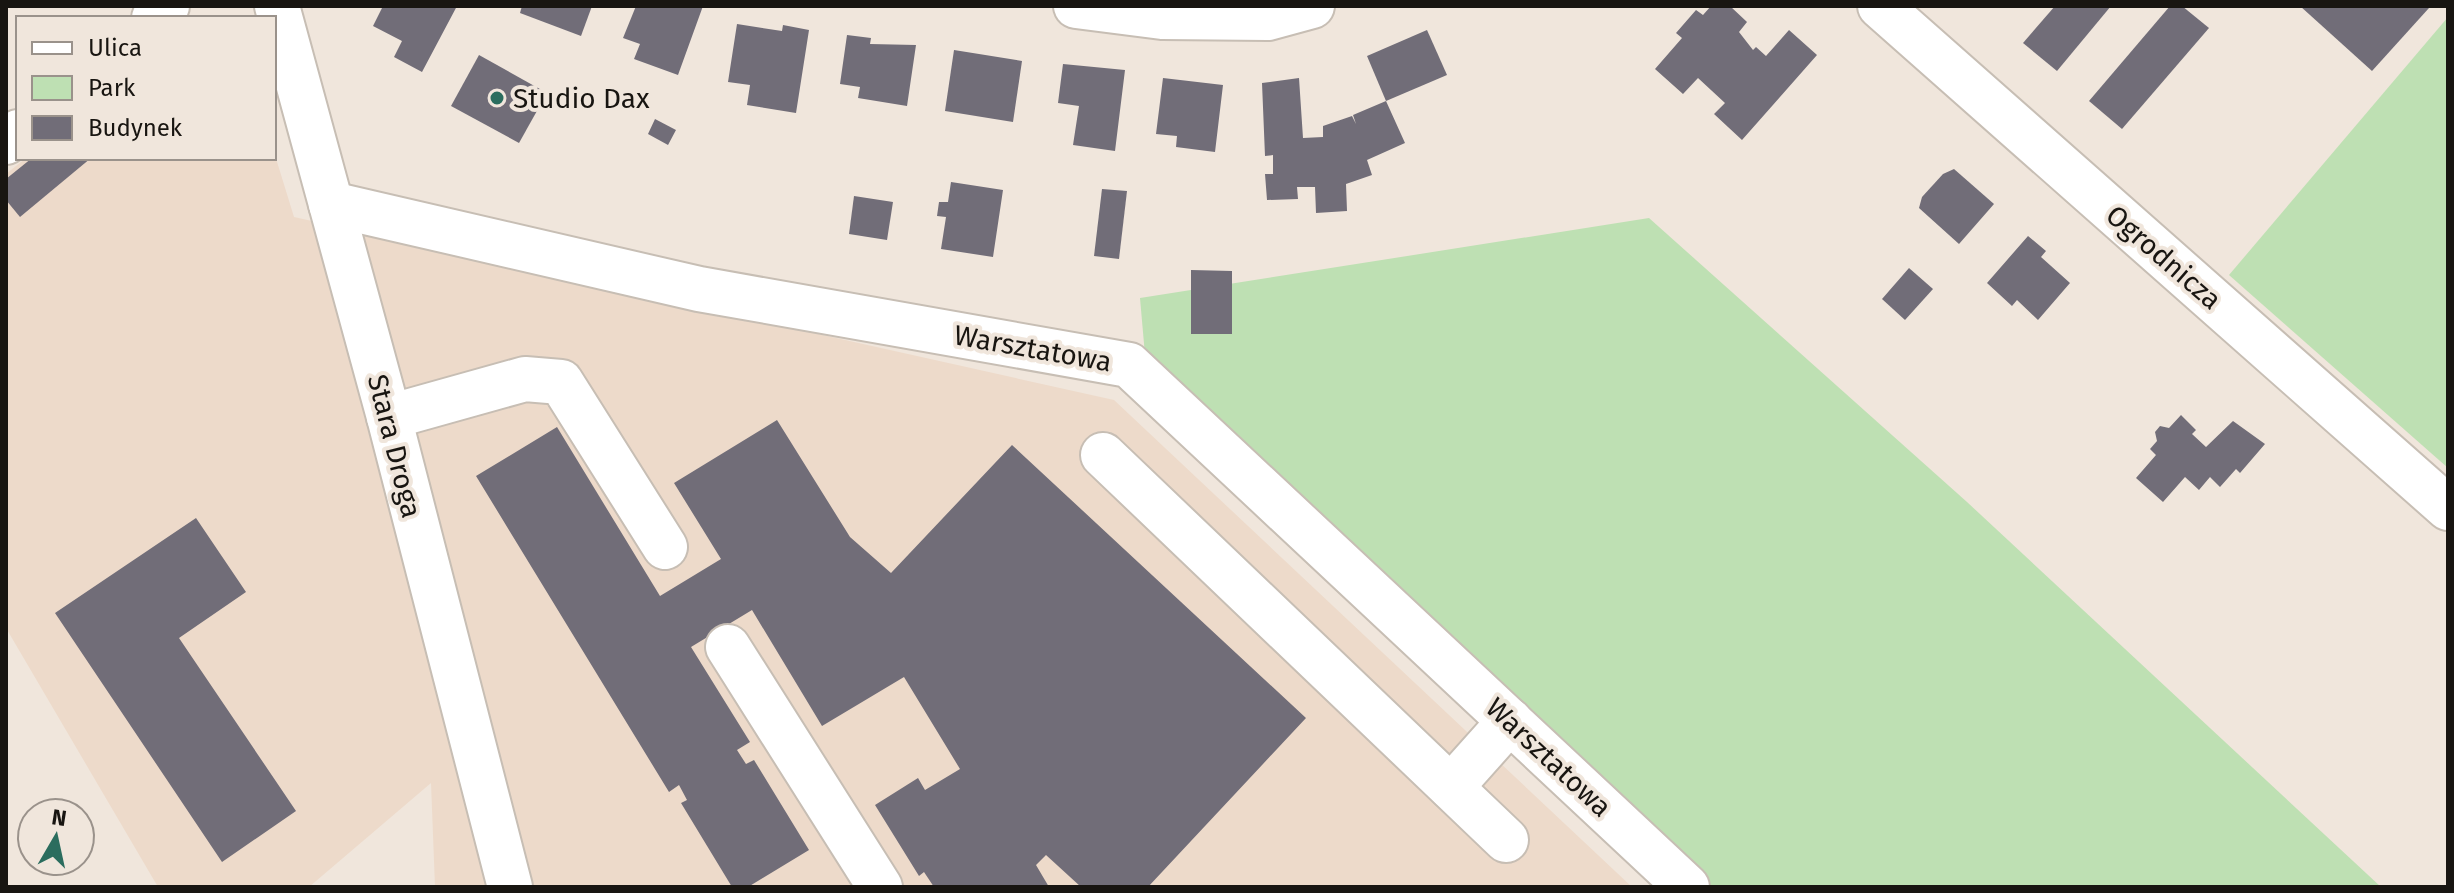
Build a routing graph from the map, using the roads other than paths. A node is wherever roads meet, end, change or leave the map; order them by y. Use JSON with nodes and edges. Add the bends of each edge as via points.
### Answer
{"nodes":[{"id":1,"x":277,"y":6,"type":"edge"},
{"id":2,"x":1076,"y":6,"type":"edge"},
{"id":3,"x":1312,"y":6,"type":"edge"},
{"id":4,"x":1880,"y":6,"type":"edge"},
{"id":5,"x":331,"y":204,"type":"junction"},
{"id":6,"x":389,"y":417,"type":"junction"},
{"id":7,"x":1103,"y":455,"type":"dead end"},
{"id":8,"x":2448,"y":508,"type":"edge"},
{"id":9,"x":665,"y":547,"type":"dead end"},
{"id":10,"x":728,"y":647,"type":"dead end"},
{"id":11,"x":1510,"y":721,"type":"junction"},
{"id":12,"x":1451,"y":787,"type":"junction"},
{"id":13,"x":1506,"y":840,"type":"dead end"},
{"id":14,"x":510,"y":887,"type":"edge"},
{"id":15,"x":880,"y":887,"type":"edge"},
{"id":16,"x":1687,"y":887,"type":"edge"}],
"edges":[{"from":1,"to":5,"type":"street","name":"Stara Droga"},
{"from":2,"to":3,"type":"street","via":[[1162,17],[1268,18]]},
{"from":4,"to":8,"type":"street","name":"Ogrodnicza"},
{"from":5,"to":6,"type":"street","name":"Stara Droga"},
{"from":5,"to":11,"type":"street","name":"Warsztatowa","via":[[699,289],[1129,365]]},
{"from":6,"to":9,"type":"street","via":[[525,379],[561,382]]},
{"from":6,"to":14,"type":"street","name":"Stara Droga"},
{"from":7,"to":12,"type":"street"},
{"from":10,"to":15,"type":"street"},
{"from":11,"to":12,"type":"street"},
{"from":11,"to":16,"type":"street","name":"Warsztatowa"},
{"from":12,"to":13,"type":"street"}]}
